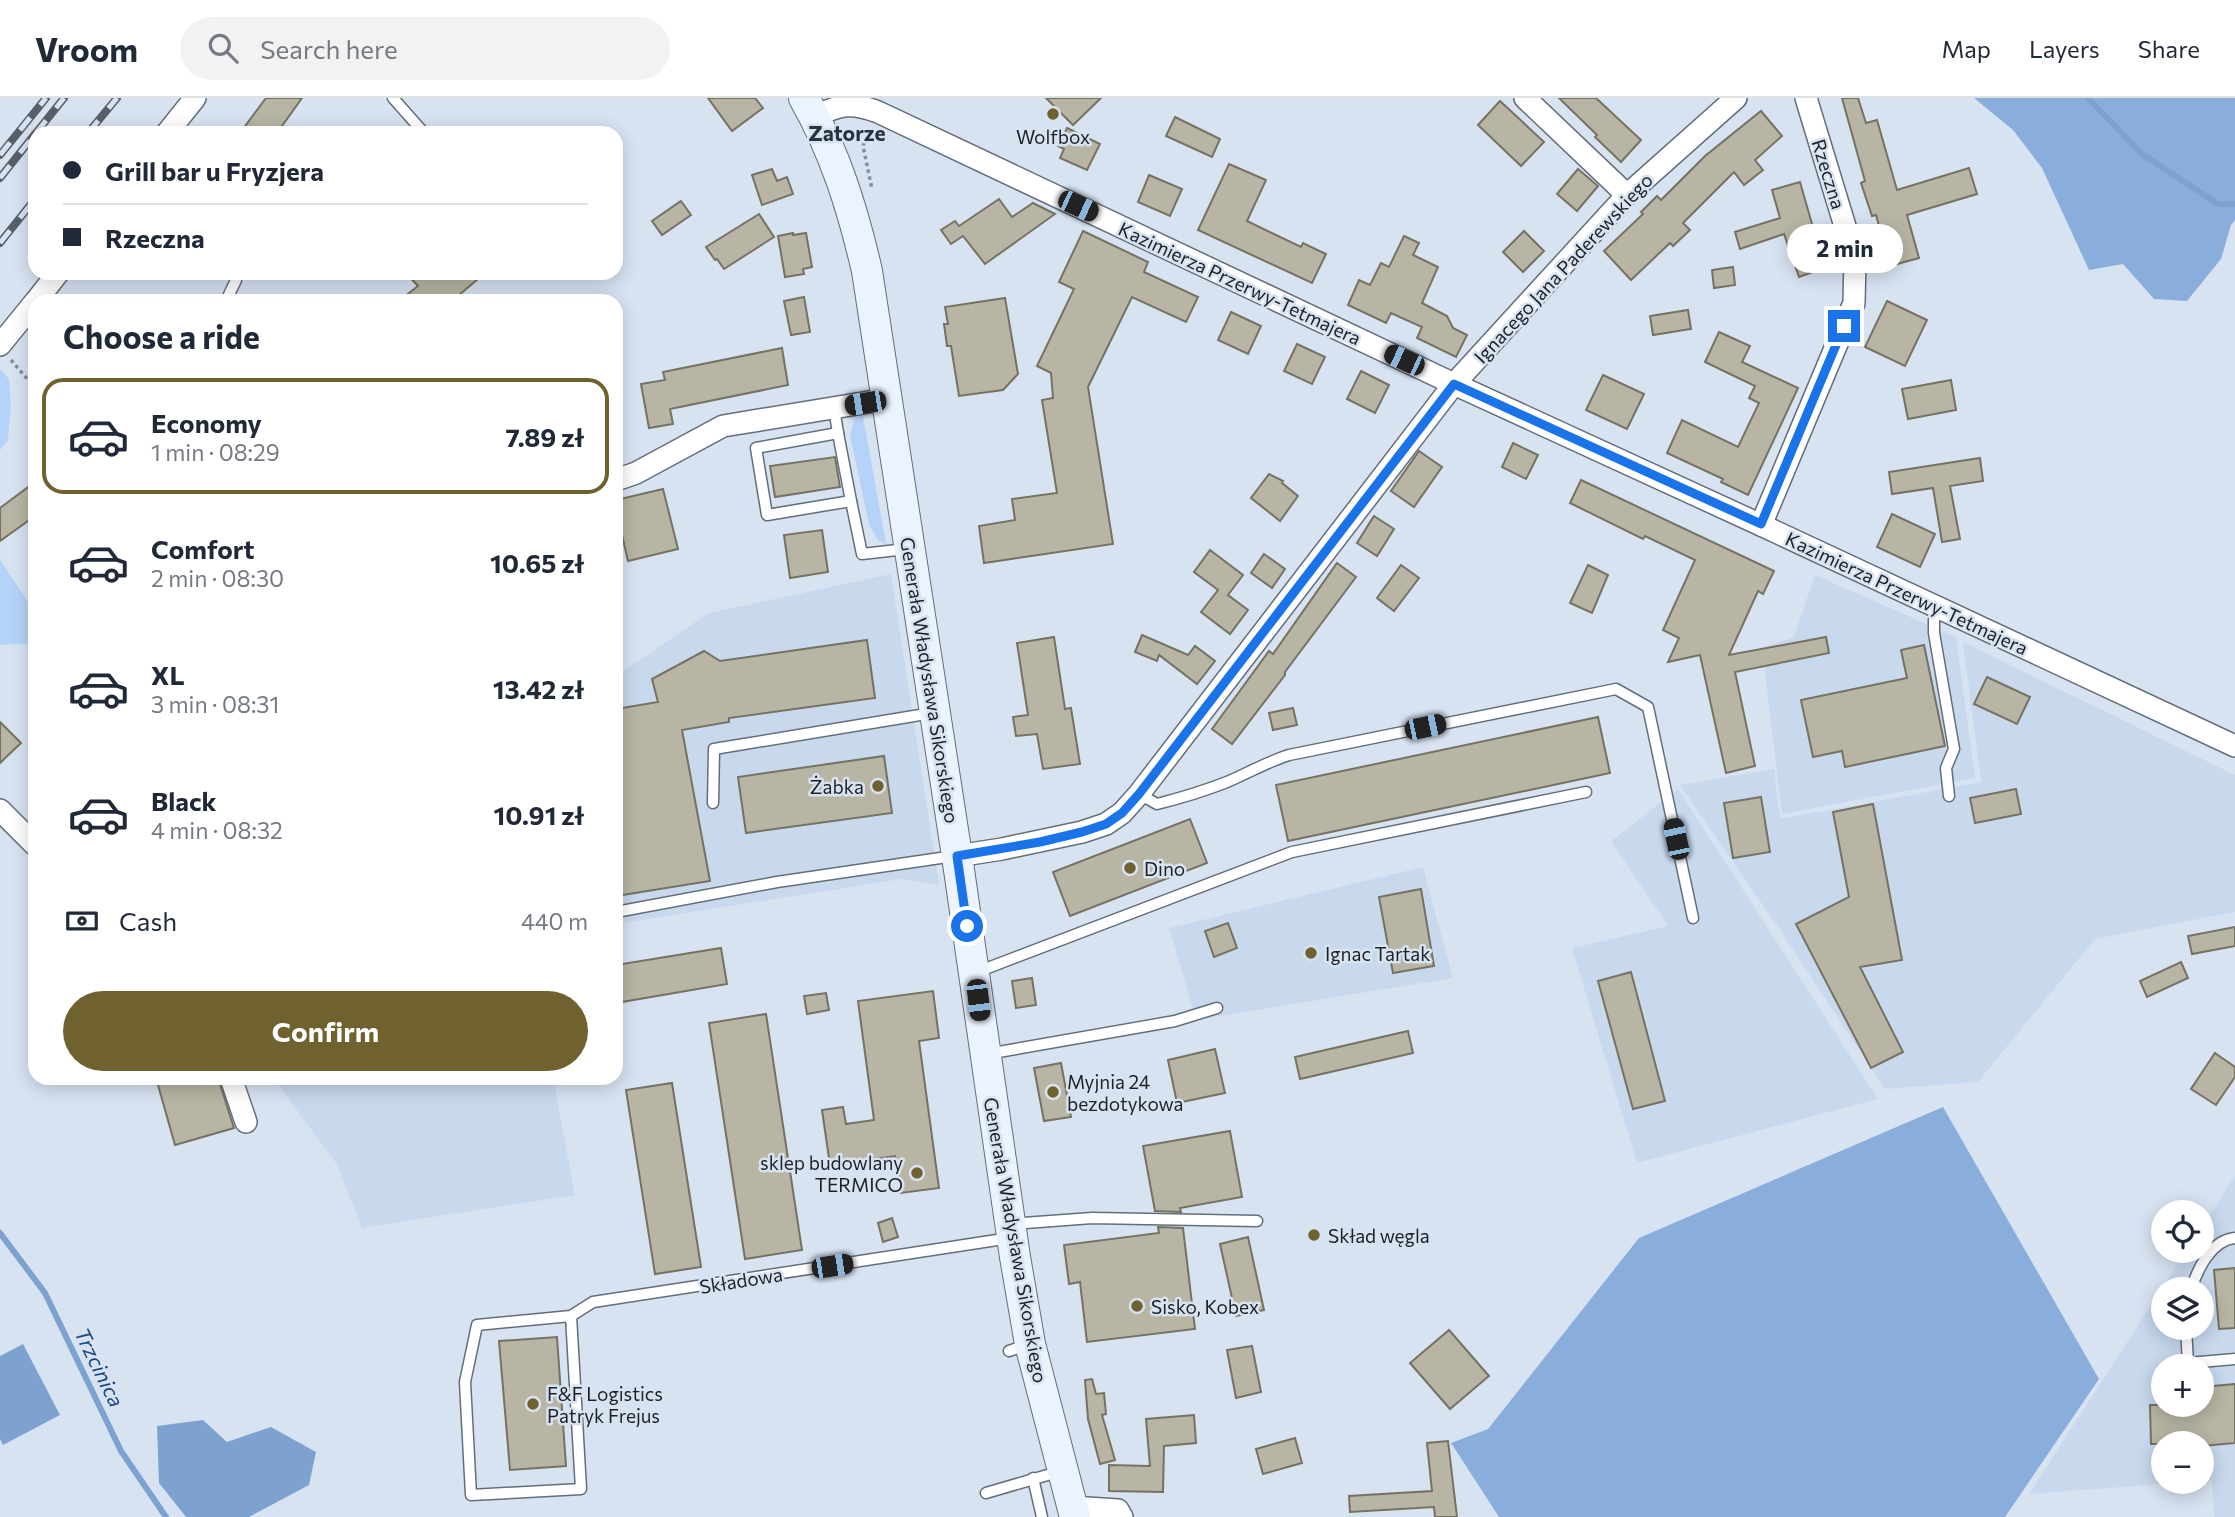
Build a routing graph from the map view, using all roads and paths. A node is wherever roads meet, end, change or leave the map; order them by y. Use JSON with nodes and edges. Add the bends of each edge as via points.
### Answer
{"nodes":[{"id":1,"x":195,"y":98,"type":"edge"},
{"id":2,"x":393,"y":98,"type":"edge"},
{"id":3,"x":1525,"y":98,"type":"edge"},
{"id":4,"x":1736,"y":98,"type":"edge"},
{"id":5,"x":1806,"y":98,"type":"edge"},
{"id":6,"x":809,"y":108,"type":"edge"},
{"id":7,"x":178,"y":126,"type":"edge"},
{"id":8,"x":418,"y":126,"type":"edge"},
{"id":9,"x":1627,"y":195,"type":"junction"},
{"id":10,"x":53,"y":280,"type":"edge"},
{"id":11,"x":42,"y":294,"type":"edge"},
{"id":12,"x":28,"y":314,"type":"edge"},
{"id":13,"x":4,"y":350,"type":"edge"},
{"id":14,"x":28,"y":379,"type":"edge"},
{"id":15,"x":1454,"y":384,"type":"junction"},
{"id":16,"x":887,"y":400,"type":"junction"},
{"id":17,"x":834,"y":408,"type":"junction"},
{"id":18,"x":838,"y":433,"type":"junction"},
{"id":19,"x":623,"y":478,"type":"edge"},
{"id":20,"x":852,"y":501,"type":"junction"},
{"id":21,"x":1761,"y":524,"type":"junction"},
{"id":22,"x":910,"y":549,"type":"junction"},
{"id":23,"x":1940,"y":608,"type":"junction"},
{"id":24,"x":935,"y":712,"type":"junction"},
{"id":25,"x":2235,"y":746,"type":"edge"},
{"id":26,"x":1586,"y":792,"type":"dead end"},
{"id":27,"x":1139,"y":794,"type":"junction"},
{"id":28,"x":1949,"y":796,"type":"dead end"},
{"id":29,"x":713,"y":803,"type":"dead end"},
{"id":30,"x":0,"y":810,"type":"edge"},
{"id":31,"x":28,"y":838,"type":"edge"},
{"id":32,"x":957,"y":856,"type":"junction"},
{"id":33,"x":623,"y":911,"type":"edge"},
{"id":34,"x":1693,"y":918,"type":"dead end"},
{"id":35,"x":974,"y":973,"type":"junction"},
{"id":36,"x":1217,"y":1008,"type":"dead end"},
{"id":37,"x":985,"y":1055,"type":"junction"},
{"id":38,"x":233,"y":1085,"type":"edge"},
{"id":39,"x":246,"y":1122,"type":"dead end"},
{"id":40,"x":1256,"y":1221,"type":"dead end"},
{"id":41,"x":1011,"y":1231,"type":"junction"},
{"id":42,"x":2235,"y":1238,"type":"edge"},
{"id":43,"x":2197,"y":1277,"type":"edge"},
{"id":44,"x":571,"y":1316,"type":"junction"},
{"id":45,"x":2187,"y":1340,"type":"edge"},
{"id":46,"x":2235,"y":1359,"type":"edge"},
{"id":47,"x":1062,"y":1470,"type":"junction"},
{"id":48,"x":1033,"y":1478,"type":"junction"},
{"id":49,"x":986,"y":1493,"type":"dead end"},
{"id":50,"x":1074,"y":1512,"type":"edge"},
{"id":51,"x":1042,"y":1517,"type":"edge"},
{"id":52,"x":1122,"y":1517,"type":"edge"}],
"edges":[{"from":1,"to":7,"type":"street"},
{"from":2,"to":8,"type":"lane"},
{"from":3,"to":9,"type":"street"},
{"from":4,"to":9,"type":"street","name":"Ignacego Jana Paderewskiego"},
{"from":5,"to":21,"type":"street","name":"Rzeczna","via":[[1855,259],[1854,303]]},
{"from":6,"to":15,"type":"street","name":"Kazimierza Przerwy-Tetmajera","via":[[850,104],[878,112]]},
{"from":6,"to":16,"type":"main road","name":"Generała Władysława Sikorskiego","via":[[839,171],[855,220]]},
{"from":9,"to":15,"type":"street","name":"Ignacego Jana Paderewskiego"},
{"from":10,"to":11,"type":"street"},
{"from":12,"to":13,"type":"street"},
{"from":13,"to":14,"type":"path"},
{"from":15,"to":21,"type":"street","name":"Kazimierza Przerwy-Tetmajera"},
{"from":15,"to":27,"type":"street","name":"Ignacego Jana Paderewskiego"},
{"from":16,"to":17,"type":"street"},
{"from":16,"to":22,"type":"main road","name":"Generała Władysława Sikorskiego"},
{"from":17,"to":18,"type":"lane"},
{"from":17,"to":19,"type":"street","via":[[723,426]]},
{"from":18,"to":20,"type":"lane"},
{"from":18,"to":20,"type":"lane","via":[[756,448],[767,515]]},
{"from":20,"to":22,"type":"lane","via":[[862,554]]},
{"from":21,"to":23,"type":"street","name":"Kazimierza Przerwy-Tetmajera"},
{"from":22,"to":24,"type":"main road","name":"Generała Władysława Sikorskiego"},
{"from":23,"to":25,"type":"street","name":"Kazimierza Przerwy-Tetmajera"},
{"from":23,"to":28,"type":"lane","via":[[1934,633],[1954,749],[1946,768]]},
{"from":24,"to":29,"type":"lane","via":[[714,749]]},
{"from":24,"to":32,"type":"main road","name":"Generała Władysława Sikorskiego"},
{"from":26,"to":35,"type":"lane","via":[[1293,852]]},
{"from":27,"to":32,"type":"street","name":"Ignacego Jana Paderewskiego","via":[[1106,824],[1040,842]]},
{"from":27,"to":34,"type":"lane","via":[[1157,804],[1289,755],[1616,689],[1648,708]]},
{"from":30,"to":31,"type":"street"},
{"from":32,"to":33,"type":"lane"},
{"from":32,"to":35,"type":"main road","name":"Generała Władysława Sikorskiego"},
{"from":35,"to":37,"type":"main road","name":"Generała Władysława Sikorskiego"},
{"from":36,"to":37,"type":"lane","via":[[1175,1021]]},
{"from":37,"to":41,"type":"main road","name":"Generała Władysława Sikorskiego"},
{"from":38,"to":39,"type":"street"},
{"from":40,"to":41,"type":"lane","name":"Składowa","via":[[1092,1218]]},
{"from":41,"to":44,"type":"lane","name":"Składowa","via":[[593,1302]]},
{"from":41,"to":47,"type":"main road","name":"Generała Władysława Sikorskiego","via":[[1019,1348]]},
{"from":42,"to":43,"type":"lane","via":[[2207,1256]]},
{"from":44,"to":44,"type":"lane","via":[[581,1489],[471,1495],[465,1382],[477,1325]]},
{"from":45,"to":46,"type":"lane","via":[[2188,1363]]},
{"from":47,"to":48,"type":"lane"},
{"from":47,"to":50,"type":"main road","name":"Generała Władysława Sikorskiego"},
{"from":48,"to":49,"type":"lane"},
{"from":48,"to":51,"type":"lane"},
{"from":50,"to":52,"type":"street","via":[[1111,1508]]}]}
